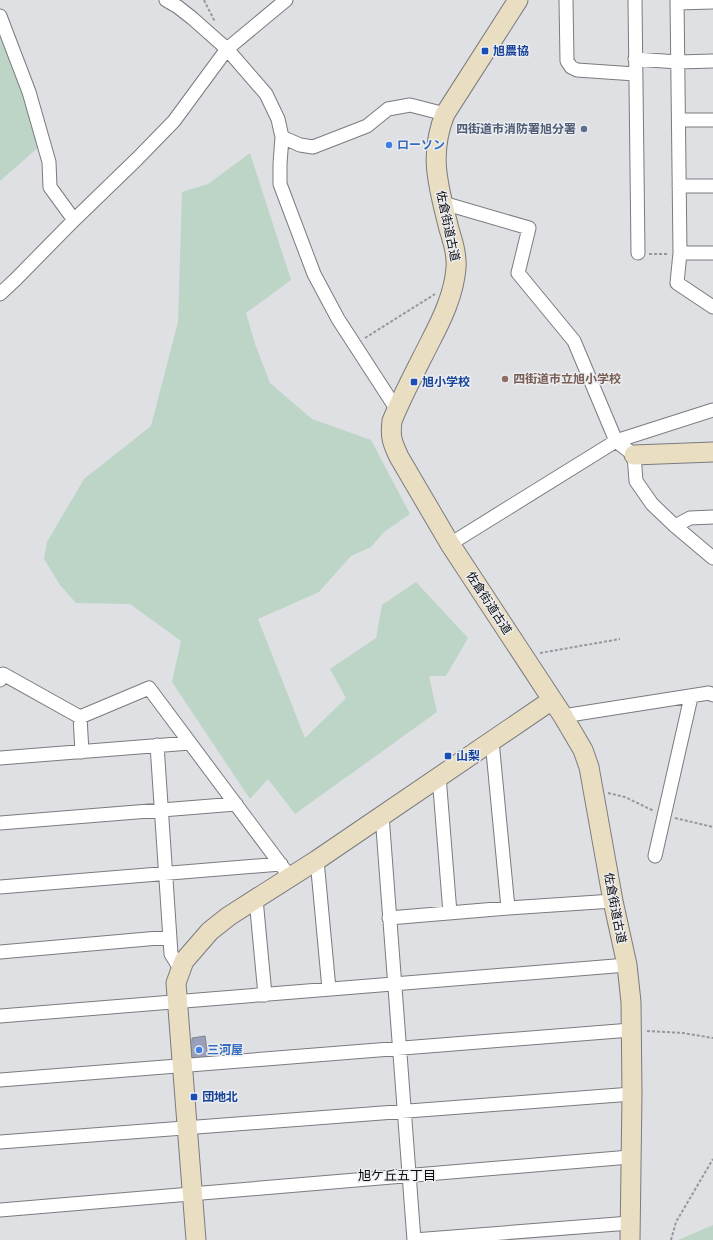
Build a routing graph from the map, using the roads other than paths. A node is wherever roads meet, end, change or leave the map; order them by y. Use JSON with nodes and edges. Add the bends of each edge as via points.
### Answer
{"nodes":[{"id":1,"x":166,"y":0,"type":"edge"},
{"id":2,"x":286,"y":0,"type":"edge"},
{"id":3,"x":518,"y":0,"type":"edge"},
{"id":4,"x":566,"y":0,"type":"edge"},
{"id":5,"x":634,"y":0,"type":"edge"},
{"id":6,"x":677,"y":1,"type":"edge"},
{"id":7,"x":713,"y":2,"type":"edge"},
{"id":8,"x":0,"y":16,"type":"edge"},
{"id":9,"x":227,"y":50,"type":"junction"},
{"id":10,"x":635,"y":59,"type":"junction"},
{"id":11,"x":713,"y":61,"type":"edge"},
{"id":12,"x":678,"y":62,"type":"junction"},
{"id":13,"x":635,"y":74,"type":"junction"},
{"id":14,"x":445,"y":114,"type":"junction"},
{"id":15,"x":679,"y":120,"type":"junction"},
{"id":16,"x":713,"y":120,"type":"edge"},
{"id":17,"x":282,"y":137,"type":"junction"},
{"id":18,"x":679,"y":186,"type":"junction"},
{"id":19,"x":713,"y":186,"type":"edge"},
{"id":20,"x":443,"y":203,"type":"junction"},
{"id":21,"x":74,"y":220,"type":"junction"},
{"id":22,"x":638,"y":253,"type":"road end"},
{"id":23,"x":680,"y":253,"type":"junction"},
{"id":24,"x":713,"y":253,"type":"edge"},
{"id":25,"x":0,"y":294,"type":"edge"},
{"id":26,"x":713,"y":307,"type":"edge"},
{"id":27,"x":397,"y":410,"type":"junction"},
{"id":28,"x":713,"y":410,"type":"edge"},
{"id":29,"x":616,"y":441,"type":"junction"},
{"id":30,"x":713,"y":452,"type":"edge"},
{"id":31,"x":634,"y":455,"type":"junction"},
{"id":32,"x":713,"y":517,"type":"edge"},
{"id":33,"x":675,"y":526,"type":"junction"},
{"id":34,"x":450,"y":544,"type":"junction"},
{"id":35,"x":713,"y":558,"type":"edge"},
{"id":36,"x":0,"y":680,"type":"edge"},
{"id":37,"x":712,"y":691,"type":"edge"},
{"id":38,"x":691,"y":697,"type":"junction"},
{"id":39,"x":552,"y":700,"type":"junction"},
{"id":40,"x":563,"y":716,"type":"junction"},
{"id":41,"x":80,"y":717,"type":"junction"},
{"id":42,"x":492,"y":741,"type":"junction"},
{"id":43,"x":190,"y":742,"type":"junction"},
{"id":44,"x":157,"y":745,"type":"junction"},
{"id":45,"x":82,"y":752,"type":"junction"},
{"id":46,"x":0,"y":758,"type":"edge"},
{"id":47,"x":439,"y":776,"type":"junction"},
{"id":48,"x":236,"y":804,"type":"junction"},
{"id":49,"x":162,"y":810,"type":"junction"},
{"id":50,"x":382,"y":815,"type":"junction"},
{"id":51,"x":0,"y":823,"type":"edge"},
{"id":52,"x":656,"y":856,"type":"dead end"},
{"id":53,"x":317,"y":860,"type":"junction"},
{"id":54,"x":285,"y":871,"type":"junction"},
{"id":55,"x":166,"y":874,"type":"junction"},
{"id":56,"x":0,"y":887,"type":"edge"},
{"id":57,"x":256,"y":899,"type":"junction"},
{"id":58,"x":614,"y":901,"type":"junction"},
{"id":59,"x":508,"y":908,"type":"junction"},
{"id":60,"x":450,"y":912,"type":"junction"},
{"id":61,"x":389,"y":918,"type":"junction"},
{"id":62,"x":170,"y":936,"type":"junction"},
{"id":63,"x":0,"y":952,"type":"edge"},
{"id":64,"x":627,"y":965,"type":"junction"},
{"id":65,"x":180,"y":970,"type":"junction"},
{"id":66,"x":394,"y":984,"type":"junction"},
{"id":67,"x":329,"y":989,"type":"junction"},
{"id":68,"x":265,"y":995,"type":"junction"},
{"id":69,"x":176,"y":1002,"type":"junction"},
{"id":70,"x":0,"y":1016,"type":"edge"},
{"id":71,"x":631,"y":1030,"type":"junction"},
{"id":72,"x":400,"y":1049,"type":"junction"},
{"id":73,"x":182,"y":1066,"type":"junction"},
{"id":74,"x":0,"y":1080,"type":"edge"},
{"id":75,"x":632,"y":1094,"type":"junction"},
{"id":76,"x":404,"y":1111,"type":"junction"},
{"id":77,"x":187,"y":1128,"type":"junction"},
{"id":78,"x":0,"y":1142,"type":"edge"},
{"id":79,"x":630,"y":1157,"type":"junction"},
{"id":80,"x":410,"y":1175,"type":"junction"},
{"id":81,"x":192,"y":1194,"type":"junction"},
{"id":82,"x":0,"y":1210,"type":"edge"},
{"id":83,"x":630,"y":1232,"type":"edge"},
{"id":84,"x":196,"y":1240,"type":"edge"},
{"id":85,"x":414,"y":1240,"type":"edge"}],
"edges":[{"from":1,"to":9,"type":"street","via":[[192,18]]},
{"from":2,"to":9,"type":"street"},
{"from":3,"to":14,"type":"street","name":"佐倉街道古道"},
{"from":4,"to":13,"type":"street","via":[[567,61],[571,67],[577,70]]},
{"from":5,"to":10,"type":"street"},
{"from":6,"to":7,"type":"street"},
{"from":6,"to":12,"type":"street"},
{"from":8,"to":21,"type":"street","via":[[29,92],[49,162],[50,187]]},
{"from":9,"to":17,"type":"street","via":[[266,94],[278,119]]},
{"from":9,"to":21,"type":"street","via":[[174,121]]},
{"from":10,"to":12,"type":"street"},
{"from":10,"to":13,"type":"street"},
{"from":11,"to":12,"type":"street"},
{"from":12,"to":15,"type":"street"},
{"from":13,"to":22,"type":"street"},
{"from":14,"to":17,"type":"street","via":[[410,105],[388,109],[367,126],[313,147],[300,145]]},
{"from":14,"to":20,"type":"street","name":"佐倉街道古道","via":[[436,144],[436,172]]},
{"from":15,"to":16,"type":"street"},
{"from":15,"to":18,"type":"street"},
{"from":17,"to":27,"type":"street","via":[[280,184],[314,274],[338,319]]},
{"from":18,"to":19,"type":"street"},
{"from":18,"to":23,"type":"street"},
{"from":20,"to":27,"type":"street","name":"佐倉街道古道","via":[[454,249],[455,280],[444,315]]},
{"from":20,"to":29,"type":"street","via":[[528,228],[518,273],[574,341]]},
{"from":21,"to":25,"type":"street"},
{"from":23,"to":24,"type":"street"},
{"from":23,"to":26,"type":"street","via":[[677,283]]},
{"from":27,"to":34,"type":"street","name":"佐倉街道古道","via":[[390,435],[393,446]]},
{"from":28,"to":29,"type":"street"},
{"from":29,"to":31,"type":"street"},
{"from":29,"to":34,"type":"street"},
{"from":30,"to":31,"type":"street"},
{"from":31,"to":33,"type":"street","via":[[636,481],[652,504]]},
{"from":32,"to":33,"type":"street","via":[[690,518]]},
{"from":33,"to":35,"type":"street"},
{"from":34,"to":39,"type":"street","name":"佐倉街道古道"},
{"from":36,"to":41,"type":"street","via":[[3,674]]},
{"from":37,"to":38,"type":"street"},
{"from":38,"to":40,"type":"street"},
{"from":38,"to":52,"type":"street"},
{"from":39,"to":40,"type":"street","name":"佐倉街道古道"},
{"from":39,"to":42,"type":"street"},
{"from":40,"to":58,"type":"street","name":"佐倉街道古道","via":[[583,750],[589,767]]},
{"from":41,"to":43,"type":"street","via":[[149,688]]},
{"from":41,"to":45,"type":"street"},
{"from":42,"to":47,"type":"street"},
{"from":42,"to":59,"type":"street"},
{"from":43,"to":44,"type":"street"},
{"from":43,"to":48,"type":"street"},
{"from":44,"to":45,"type":"street"},
{"from":44,"to":49,"type":"street"},
{"from":45,"to":46,"type":"street"},
{"from":47,"to":50,"type":"street"},
{"from":47,"to":60,"type":"street"},
{"from":48,"to":49,"type":"street"},
{"from":48,"to":54,"type":"street"},
{"from":49,"to":51,"type":"street"},
{"from":49,"to":55,"type":"street"},
{"from":50,"to":53,"type":"street"},
{"from":50,"to":61,"type":"street"},
{"from":53,"to":54,"type":"street"},
{"from":53,"to":67,"type":"street"},
{"from":54,"to":55,"type":"street"},
{"from":54,"to":57,"type":"street"},
{"from":55,"to":56,"type":"street"},
{"from":55,"to":62,"type":"street"},
{"from":57,"to":65,"type":"street","via":[[210,931],[184,961]]},
{"from":57,"to":68,"type":"street"},
{"from":58,"to":59,"type":"street"},
{"from":58,"to":64,"type":"street","name":"佐倉街道古道"},
{"from":59,"to":60,"type":"street"},
{"from":60,"to":61,"type":"street"},
{"from":61,"to":66,"type":"street"},
{"from":62,"to":63,"type":"street"},
{"from":62,"to":65,"type":"street","via":[[171,954]]},
{"from":64,"to":66,"type":"street"},
{"from":64,"to":71,"type":"street","name":"佐倉街道古道"},
{"from":65,"to":69,"type":"street","via":[[176,983]]},
{"from":66,"to":67,"type":"street"},
{"from":66,"to":72,"type":"street"},
{"from":67,"to":68,"type":"street"},
{"from":68,"to":69,"type":"street"},
{"from":69,"to":70,"type":"street"},
{"from":69,"to":73,"type":"street"},
{"from":71,"to":72,"type":"street"},
{"from":71,"to":75,"type":"street","name":"佐倉街道古道"},
{"from":72,"to":73,"type":"street"},
{"from":72,"to":76,"type":"street"},
{"from":73,"to":74,"type":"street"},
{"from":73,"to":77,"type":"street"},
{"from":75,"to":76,"type":"street"},
{"from":75,"to":79,"type":"street","name":"佐倉街道古道"},
{"from":76,"to":77,"type":"street"},
{"from":76,"to":80,"type":"street"},
{"from":77,"to":78,"type":"street"},
{"from":77,"to":81,"type":"street"},
{"from":79,"to":80,"type":"street"},
{"from":79,"to":83,"type":"street","name":"佐倉街道古道"},
{"from":80,"to":81,"type":"street"},
{"from":80,"to":85,"type":"street"},
{"from":81,"to":82,"type":"street"},
{"from":81,"to":84,"type":"street"},
{"from":83,"to":85,"type":"street"}]}
